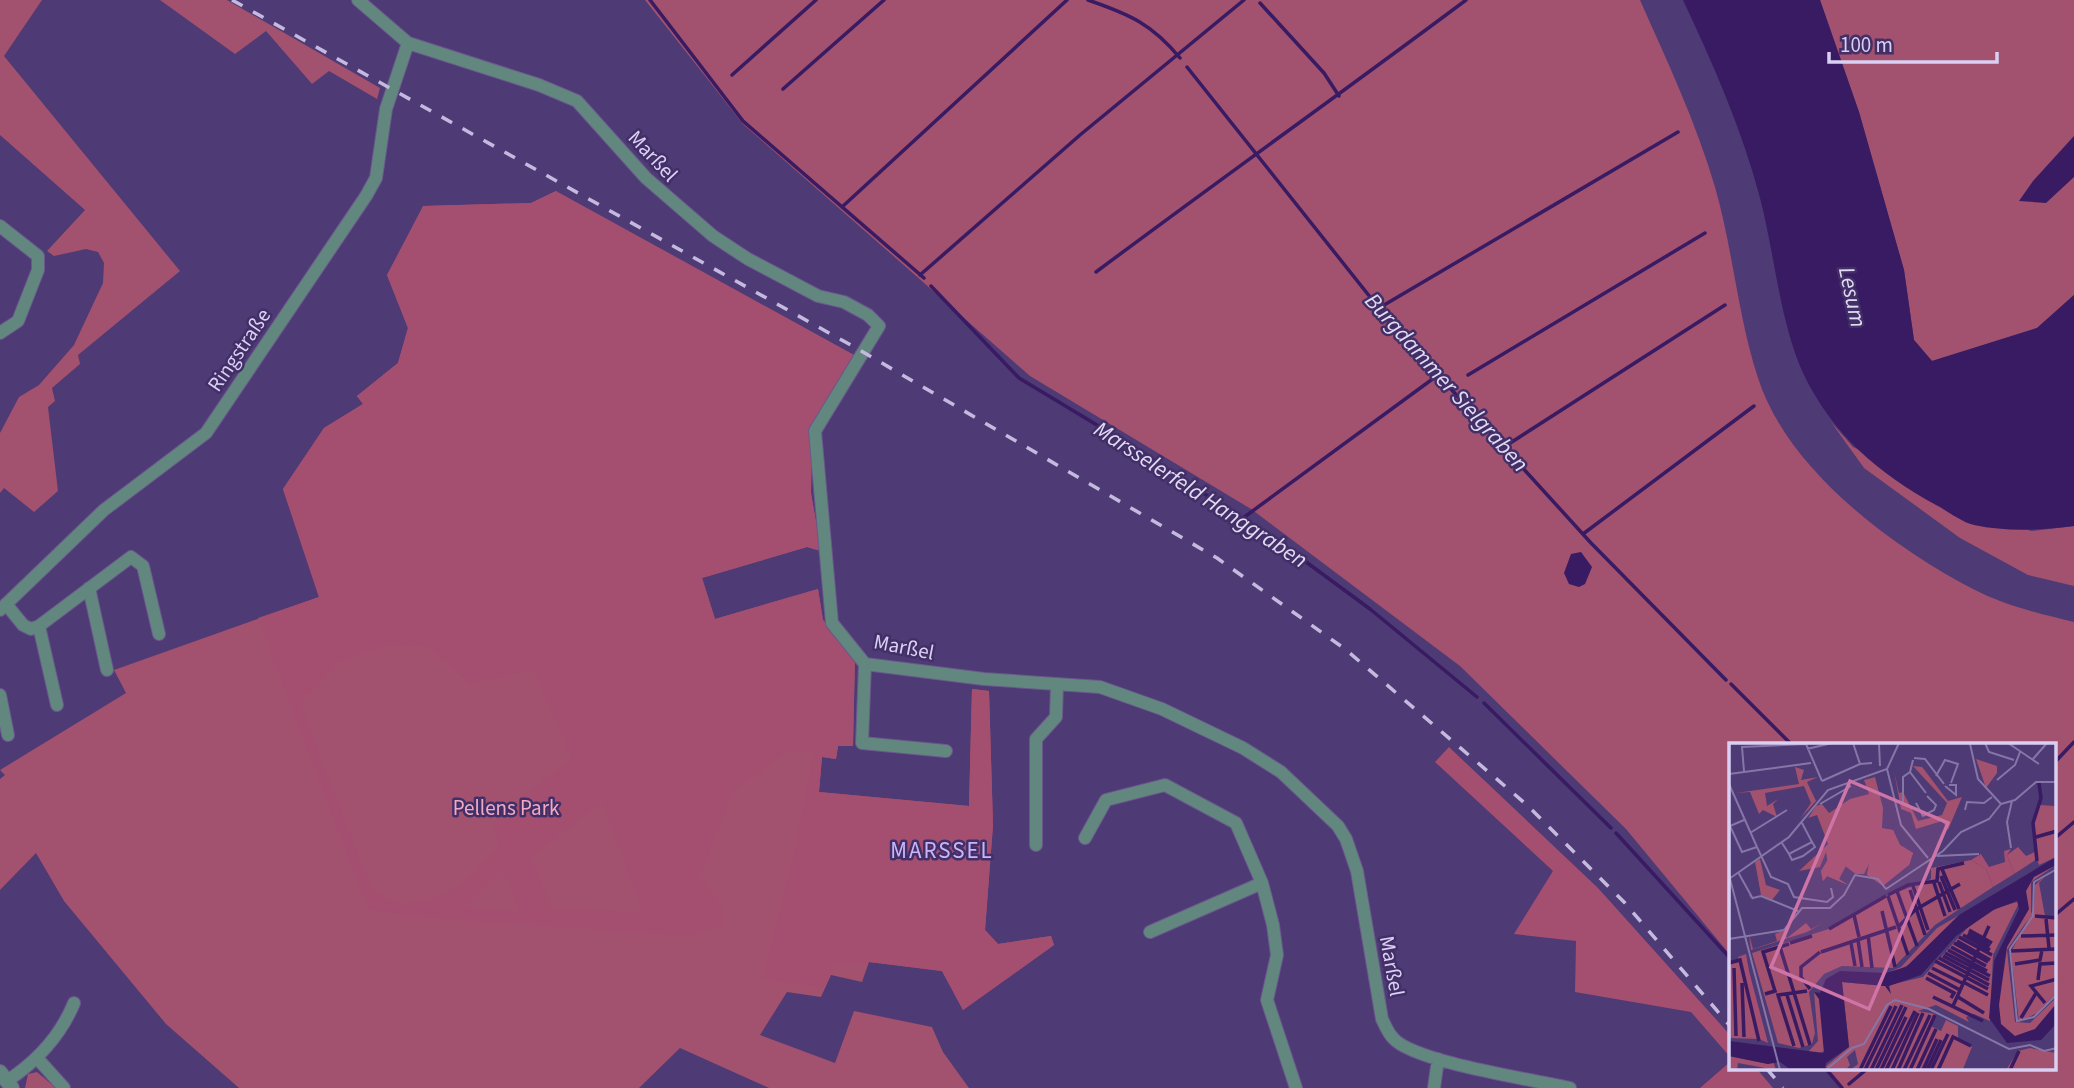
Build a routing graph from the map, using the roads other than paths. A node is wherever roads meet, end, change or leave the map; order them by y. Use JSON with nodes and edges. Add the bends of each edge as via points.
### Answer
{"nodes":[{"id":1,"x":362,"y":2,"type":"edge"},
{"id":2,"x":408,"y":43,"type":"junction"},
{"id":3,"x":0,"y":226,"type":"edge"},
{"id":4,"x":0,"y":333,"type":"edge"},
{"id":5,"x":89,"y":588,"type":"junction"},
{"id":6,"x":3,"y":607,"type":"edge"},
{"id":7,"x":40,"y":626,"type":"junction"},
{"id":8,"x":159,"y":634,"type":"dead end"},
{"id":9,"x":865,"y":664,"type":"junction"},
{"id":10,"x":107,"y":670,"type":"dead end"},
{"id":11,"x":1057,"y":684,"type":"junction"},
{"id":12,"x":0,"y":695,"type":"edge"},
{"id":13,"x":57,"y":705,"type":"dead end"},
{"id":14,"x":8,"y":735,"type":"dead end"},
{"id":15,"x":946,"y":751,"type":"dead end"},
{"id":16,"x":1085,"y":838,"type":"dead end"},
{"id":17,"x":1036,"y":845,"type":"dead end"},
{"id":18,"x":1262,"y":883,"type":"junction"},
{"id":19,"x":1150,"y":932,"type":"dead end"},
{"id":20,"x":75,"y":1003,"type":"dead end"},
{"id":21,"x":37,"y":1058,"type":"junction"},
{"id":22,"x":1438,"y":1059,"type":"junction"},
{"id":23,"x":6,"y":1080,"type":"edge"},
{"id":24,"x":64,"y":1088,"type":"edge"},
{"id":25,"x":1296,"y":1088,"type":"edge"},
{"id":26,"x":1434,"y":1088,"type":"edge"},
{"id":27,"x":1570,"y":1088,"type":"edge"}],
"edges":[{"from":1,"to":2,"type":"street"},
{"from":2,"to":6,"type":"street","name":"Ringstraße","via":[[384,117],[376,178],[206,433],[104,510]]},
{"from":2,"to":9,"type":"street","name":"Marßel","via":[[577,101],[646,178],[713,236],[818,296],[856,308],[879,326],[815,432],[832,623]]},
{"from":3,"to":4,"type":"street","via":[[38,256],[38,270],[18,321]]},
{"from":5,"to":7,"type":"street"},
{"from":5,"to":8,"type":"street","via":[[131,557],[143,566]]},
{"from":5,"to":10,"type":"street"},
{"from":6,"to":7,"type":"street","via":[[23,625],[31,629]]},
{"from":7,"to":13,"type":"street"},
{"from":9,"to":11,"type":"street","name":"Marßel"},
{"from":9,"to":15,"type":"street","via":[[862,743]]},
{"from":11,"to":17,"type":"street","via":[[1056,717],[1036,739]]},
{"from":11,"to":22,"type":"street","name":"Marßel","via":[[1100,687],[1243,748],[1281,772],[1321,809],[1346,839],[1356,871],[1382,1019],[1393,1039]]},
{"from":12,"to":14,"type":"street"},
{"from":16,"to":18,"type":"street","via":[[1106,800],[1165,785],[1236,823]]},
{"from":18,"to":19,"type":"street"},
{"from":18,"to":25,"type":"street","via":[[1277,955],[1267,1000]]},
{"from":20,"to":21,"type":"street"},
{"from":21,"to":23,"type":"street"},
{"from":21,"to":24,"type":"street"},
{"from":22,"to":26,"type":"street"},
{"from":22,"to":27,"type":"street","name":"Marßel"}]}
